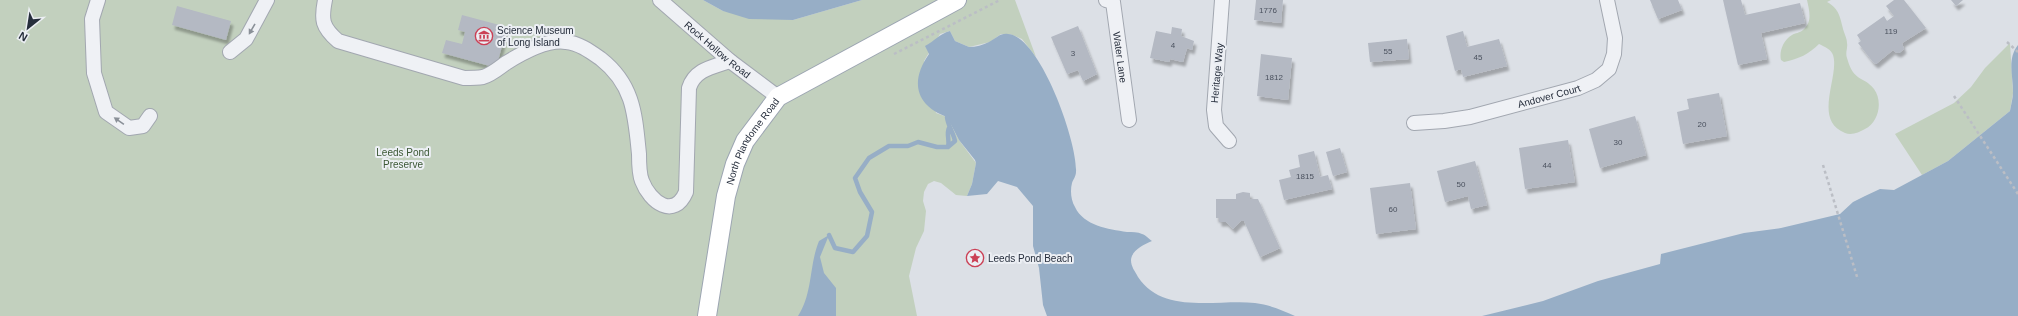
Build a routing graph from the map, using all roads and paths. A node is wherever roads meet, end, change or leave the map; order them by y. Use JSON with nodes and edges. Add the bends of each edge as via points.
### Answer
{"nodes":[{"id":1,"x":98,"y":0,"type":"edge"},
{"id":2,"x":267,"y":0,"type":"edge"},
{"id":3,"x":325,"y":0,"type":"edge"},
{"id":4,"x":660,"y":0,"type":"edge"},
{"id":5,"x":957,"y":0,"type":"edge"},
{"id":6,"x":1000,"y":0,"type":"edge"},
{"id":7,"x":1106,"y":0,"type":"edge"},
{"id":8,"x":1222,"y":0,"type":"edge"},
{"id":9,"x":1607,"y":0,"type":"edge"},
{"id":10,"x":2007,"y":42,"type":"dead end"},
{"id":11,"x":230,"y":52,"type":"dead end"},
{"id":12,"x":2018,"y":52,"type":"edge"},
{"id":13,"x":892,"y":55,"type":"dead end"},
{"id":14,"x":730,"y":61,"type":"junction"},
{"id":15,"x":1954,"y":96,"type":"dead end"},
{"id":16,"x":778,"y":97,"type":"junction"},
{"id":17,"x":150,"y":116,"type":"dead end"},
{"id":18,"x":1129,"y":120,"type":"dead end"},
{"id":19,"x":1414,"y":123,"type":"dead end"},
{"id":20,"x":1229,"y":141,"type":"dead end"},
{"id":21,"x":1822,"y":165,"type":"dead end"},
{"id":22,"x":2018,"y":194,"type":"edge"},
{"id":23,"x":1858,"y":280,"type":"dead end"},
{"id":24,"x":707,"y":316,"type":"edge"}],
"edges":[{"from":17,"to":1,"type":"street","one_way":true,"via":[[143,126],[129,128],[106,112],[94,73],[92,19]]},
{"from":2,"to":11,"type":"street","one_way":true,"via":[[246,39]]},
{"from":3,"to":14,"type":"street","via":[[322,19],[328,33],[338,41],[464,78],[482,77],[522,54],[547,44],[566,42],[587,49],[623,81],[635,113],[641,180],[649,196],[666,207],[676,206],[682,202],[686,192],[689,88],[692,80],[701,71]]},
{"from":4,"to":14,"type":"street","name":"Rock Hollow Road"},
{"from":5,"to":16,"type":"main road","name":"North Plandome Road"},
{"from":6,"to":13,"type":"path"},
{"from":7,"to":18,"type":"street","name":"Water Lane","via":[[1114,2]]},
{"from":8,"to":20,"type":"street","name":"Heritage Way","via":[[1214,110],[1216,126]]},
{"from":9,"to":19,"type":"street","name":"Andover Court","via":[[1615,38],[1614,54],[1609,69],[1596,80],[1578,88],[1470,117]]},
{"from":10,"to":12,"type":"path"},
{"from":14,"to":16,"type":"street","name":"Rock Hollow Road"},
{"from":15,"to":22,"type":"path"},
{"from":16,"to":24,"type":"main road","name":"North Plandome Road","via":[[745,141],[735,164],[726,196]]},
{"from":21,"to":23,"type":"path"}]}
